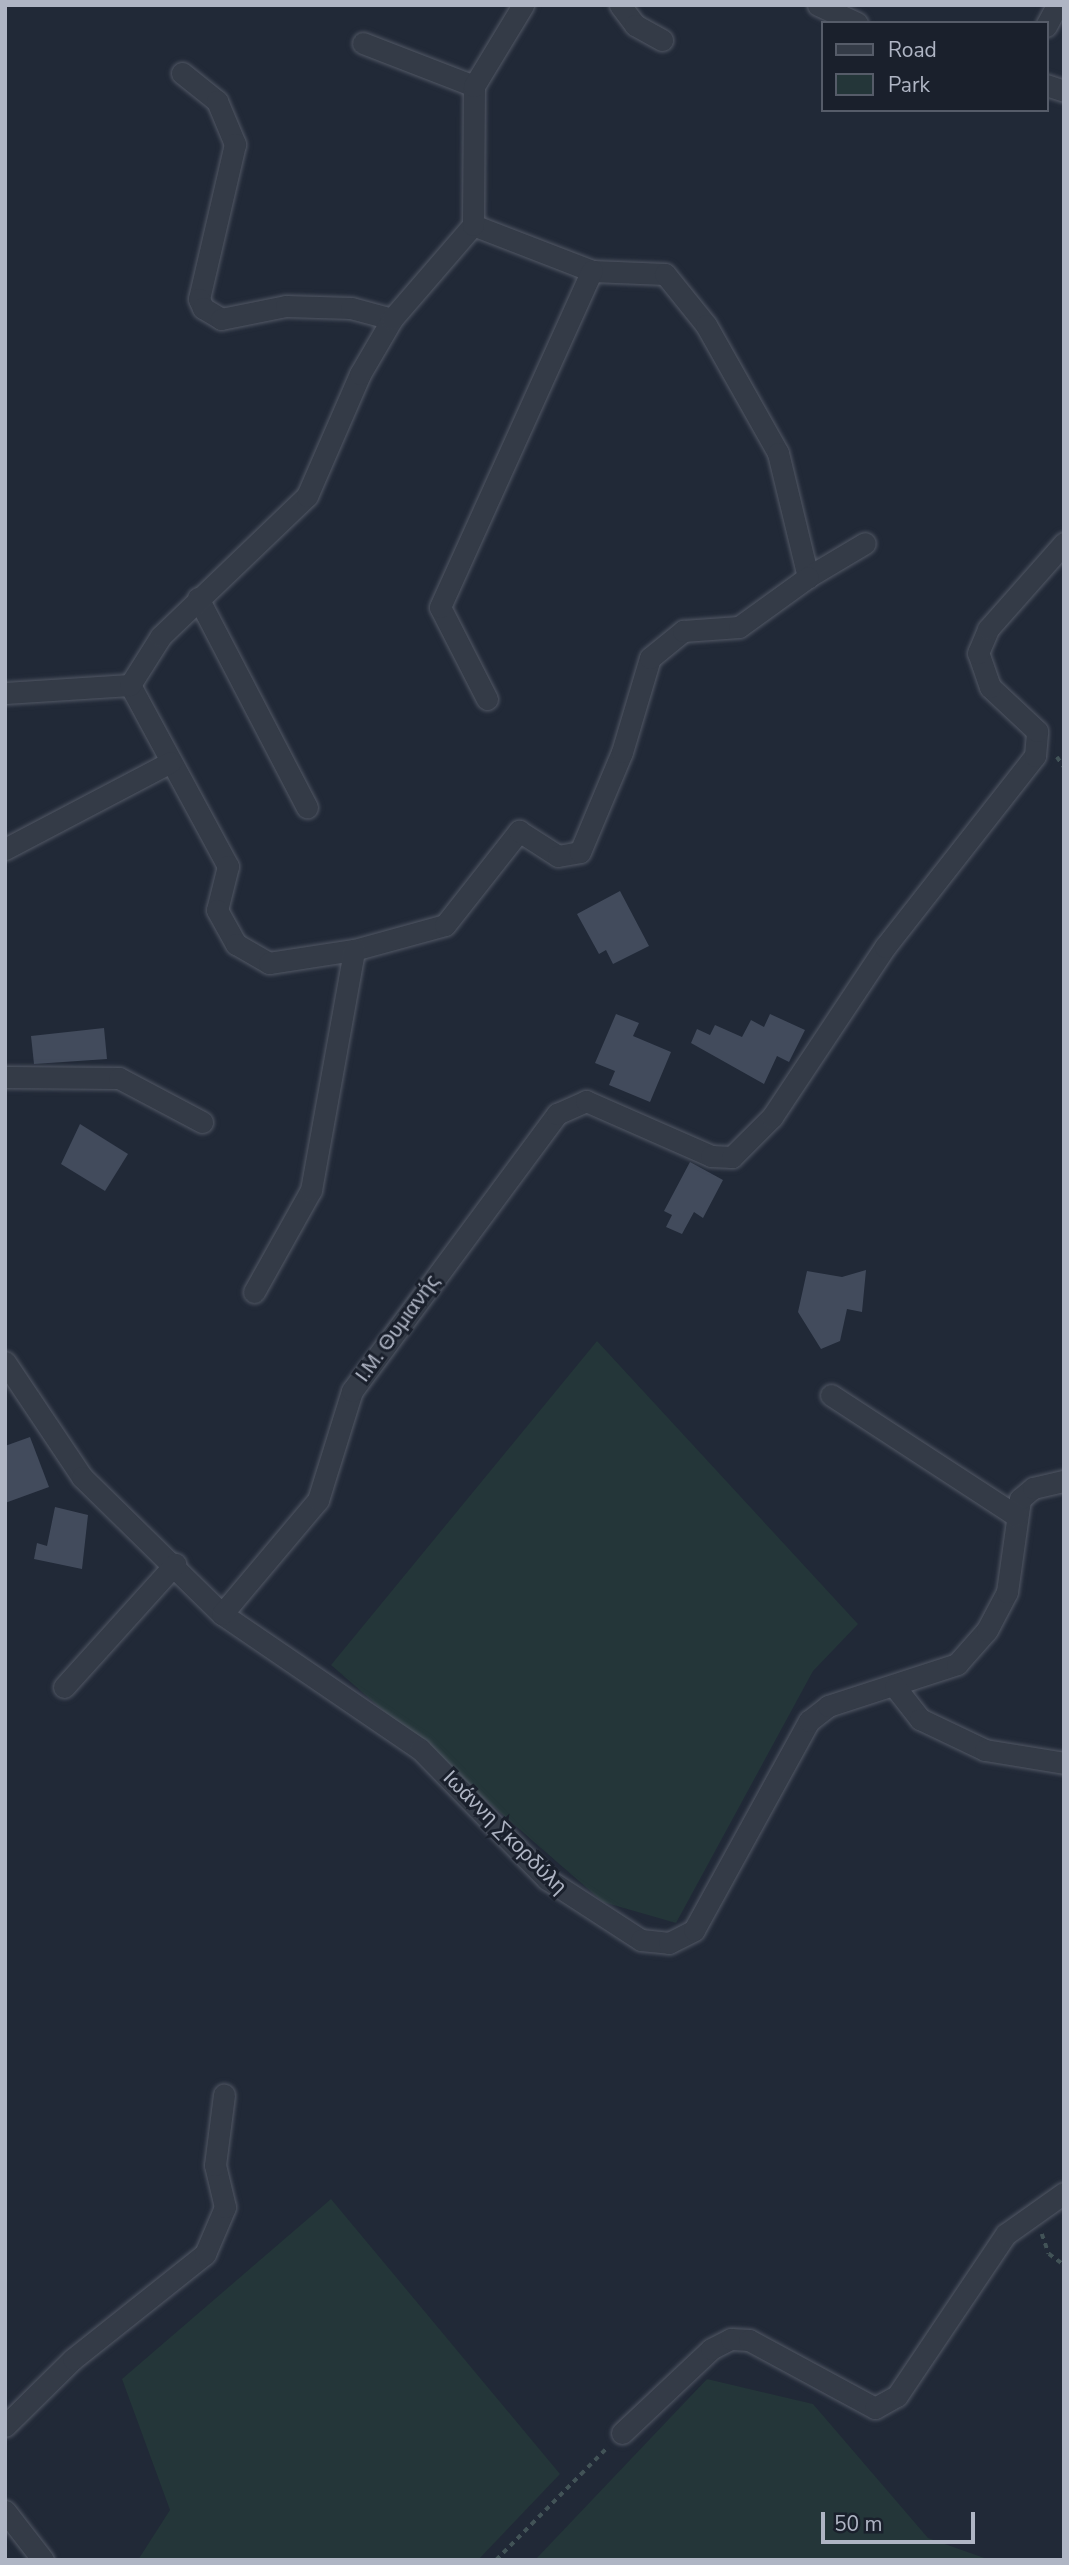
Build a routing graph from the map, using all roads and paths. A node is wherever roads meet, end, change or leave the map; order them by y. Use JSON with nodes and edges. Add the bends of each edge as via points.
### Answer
{"nodes":[{"id":1,"x":523,"y":5,"type":"edge"},
{"id":2,"x":620,"y":5,"type":"edge"},
{"id":3,"x":818,"y":5,"type":"edge"},
{"id":4,"x":1057,"y":5,"type":"edge"},
{"id":5,"x":853,"y":21,"type":"edge"},
{"id":6,"x":1048,"y":22,"type":"edge"},
{"id":7,"x":662,"y":40,"type":"dead end"},
{"id":8,"x":363,"y":43,"type":"dead end"},
{"id":9,"x":182,"y":73,"type":"dead end"},
{"id":10,"x":474,"y":86,"type":"junction"},
{"id":11,"x":473,"y":225,"type":"junction"},
{"id":12,"x":592,"y":271,"type":"junction"},
{"id":13,"x":392,"y":319,"type":"junction"},
{"id":14,"x":865,"y":543,"type":"dead end"},
{"id":15,"x":1064,"y":543,"type":"edge"},
{"id":16,"x":808,"y":577,"type":"junction"},
{"id":17,"x":198,"y":598,"type":"junction"},
{"id":18,"x":130,"y":685,"type":"junction"},
{"id":19,"x":5,"y":692,"type":"edge"},
{"id":20,"x":487,"y":699,"type":"dead end"},
{"id":21,"x":171,"y":762,"type":"junction"},
{"id":22,"x":307,"y":807,"type":"dead end"},
{"id":23,"x":5,"y":849,"type":"edge"},
{"id":24,"x":354,"y":950,"type":"junction"},
{"id":25,"x":5,"y":1077,"type":"edge"},
{"id":26,"x":202,"y":1122,"type":"dead end"},
{"id":27,"x":254,"y":1292,"type":"dead end"},
{"id":28,"x":5,"y":1362,"type":"edge"},
{"id":29,"x":831,"y":1395,"type":"dead end"},
{"id":30,"x":1064,"y":1481,"type":"edge"},
{"id":31,"x":1015,"y":1515,"type":"junction"},
{"id":32,"x":175,"y":1564,"type":"junction"},
{"id":33,"x":222,"y":1614,"type":"junction"},
{"id":34,"x":64,"y":1687,"type":"dead end"},
{"id":35,"x":895,"y":1687,"type":"junction"},
{"id":36,"x":1064,"y":1763,"type":"edge"},
{"id":37,"x":224,"y":2095,"type":"dead end"},
{"id":38,"x":1064,"y":2193,"type":"edge"},
{"id":39,"x":1046,"y":2206,"type":"junction"},
{"id":40,"x":1064,"y":2265,"type":"edge"},
{"id":41,"x":5,"y":2426,"type":"edge"},
{"id":42,"x":622,"y":2433,"type":"joint"},
{"id":43,"x":5,"y":2511,"type":"edge"},
{"id":44,"x":43,"y":2560,"type":"edge"},
{"id":45,"x":496,"y":2560,"type":"edge"}],
"edges":[{"from":1,"to":10,"type":"street"},
{"from":2,"to":7,"type":"street","via":[[635,25]]},
{"from":3,"to":5,"type":"street"},
{"from":4,"to":6,"type":"street"},
{"from":8,"to":10,"type":"street"},
{"from":9,"to":13,"type":"street","via":[[217,101],[235,144],[199,299],[202,308],[220,319],[286,306],[351,308]]},
{"from":10,"to":11,"type":"street"},
{"from":11,"to":12,"type":"street"},
{"from":11,"to":13,"type":"street"},
{"from":12,"to":16,"type":"street","via":[[665,274],[706,325],[778,453]]},
{"from":12,"to":20,"type":"street","via":[[440,607]]},
{"from":13,"to":17,"type":"street","via":[[360,374],[307,496],[279,530]]},
{"from":14,"to":16,"type":"street"},
{"from":15,"to":33,"type":"street","name":"Ι.Μ. Θυμιανής","via":[[988,629],[978,653],[990,687],[1037,731],[1035,756],[885,947],[748,1148],[732,1157],[710,1156],[586,1101],[557,1114],[403,1314],[352,1391],[318,1500]]},
{"from":16,"to":24,"type":"street","via":[[739,627],[683,631],[650,658],[622,752],[580,852],[558,856],[519,831],[445,925]]},
{"from":17,"to":18,"type":"street","via":[[161,636]]},
{"from":17,"to":22,"type":"street"},
{"from":18,"to":19,"type":"street"},
{"from":18,"to":21,"type":"street"},
{"from":21,"to":23,"type":"street"},
{"from":21,"to":24,"type":"street","via":[[228,866],[217,910],[236,944],[269,963]]},
{"from":24,"to":27,"type":"street","via":[[311,1190]]},
{"from":25,"to":26,"type":"street","via":[[119,1078]]},
{"from":28,"to":32,"type":"street","name":"Ιωάννη Σκορδύλη","via":[[82,1477]]},
{"from":29,"to":31,"type":"street"},
{"from":30,"to":31,"type":"street","via":[[1033,1488]]},
{"from":31,"to":35,"type":"street","name":"Ιωάννη Σκορδύλη","via":[[1007,1592],[988,1630],[957,1664]]},
{"from":32,"to":33,"type":"street","name":"Ιωάννη Σκορδύλη"},
{"from":32,"to":34,"type":"street"},
{"from":33,"to":35,"type":"street","name":"Ιωάννη Σκορδύλη","via":[[420,1749],[547,1879],[641,1940],[669,1942],[694,1930],[809,1721],[828,1706]]},
{"from":35,"to":36,"type":"street","via":[[920,1719],[985,1749]]},
{"from":37,"to":41,"type":"street","via":[[215,2165],[225,2207],[205,2254],[73,2360]]},
{"from":38,"to":39,"type":"street"},
{"from":39,"to":40,"type":"path","via":[[1041,2234],[1049,2254]]},
{"from":39,"to":42,"type":"street","via":[[1006,2234],[897,2396],[875,2408],[749,2340],[731,2339],[711,2349]]},
{"from":42,"to":45,"type":"path"},
{"from":43,"to":44,"type":"street"}]}
